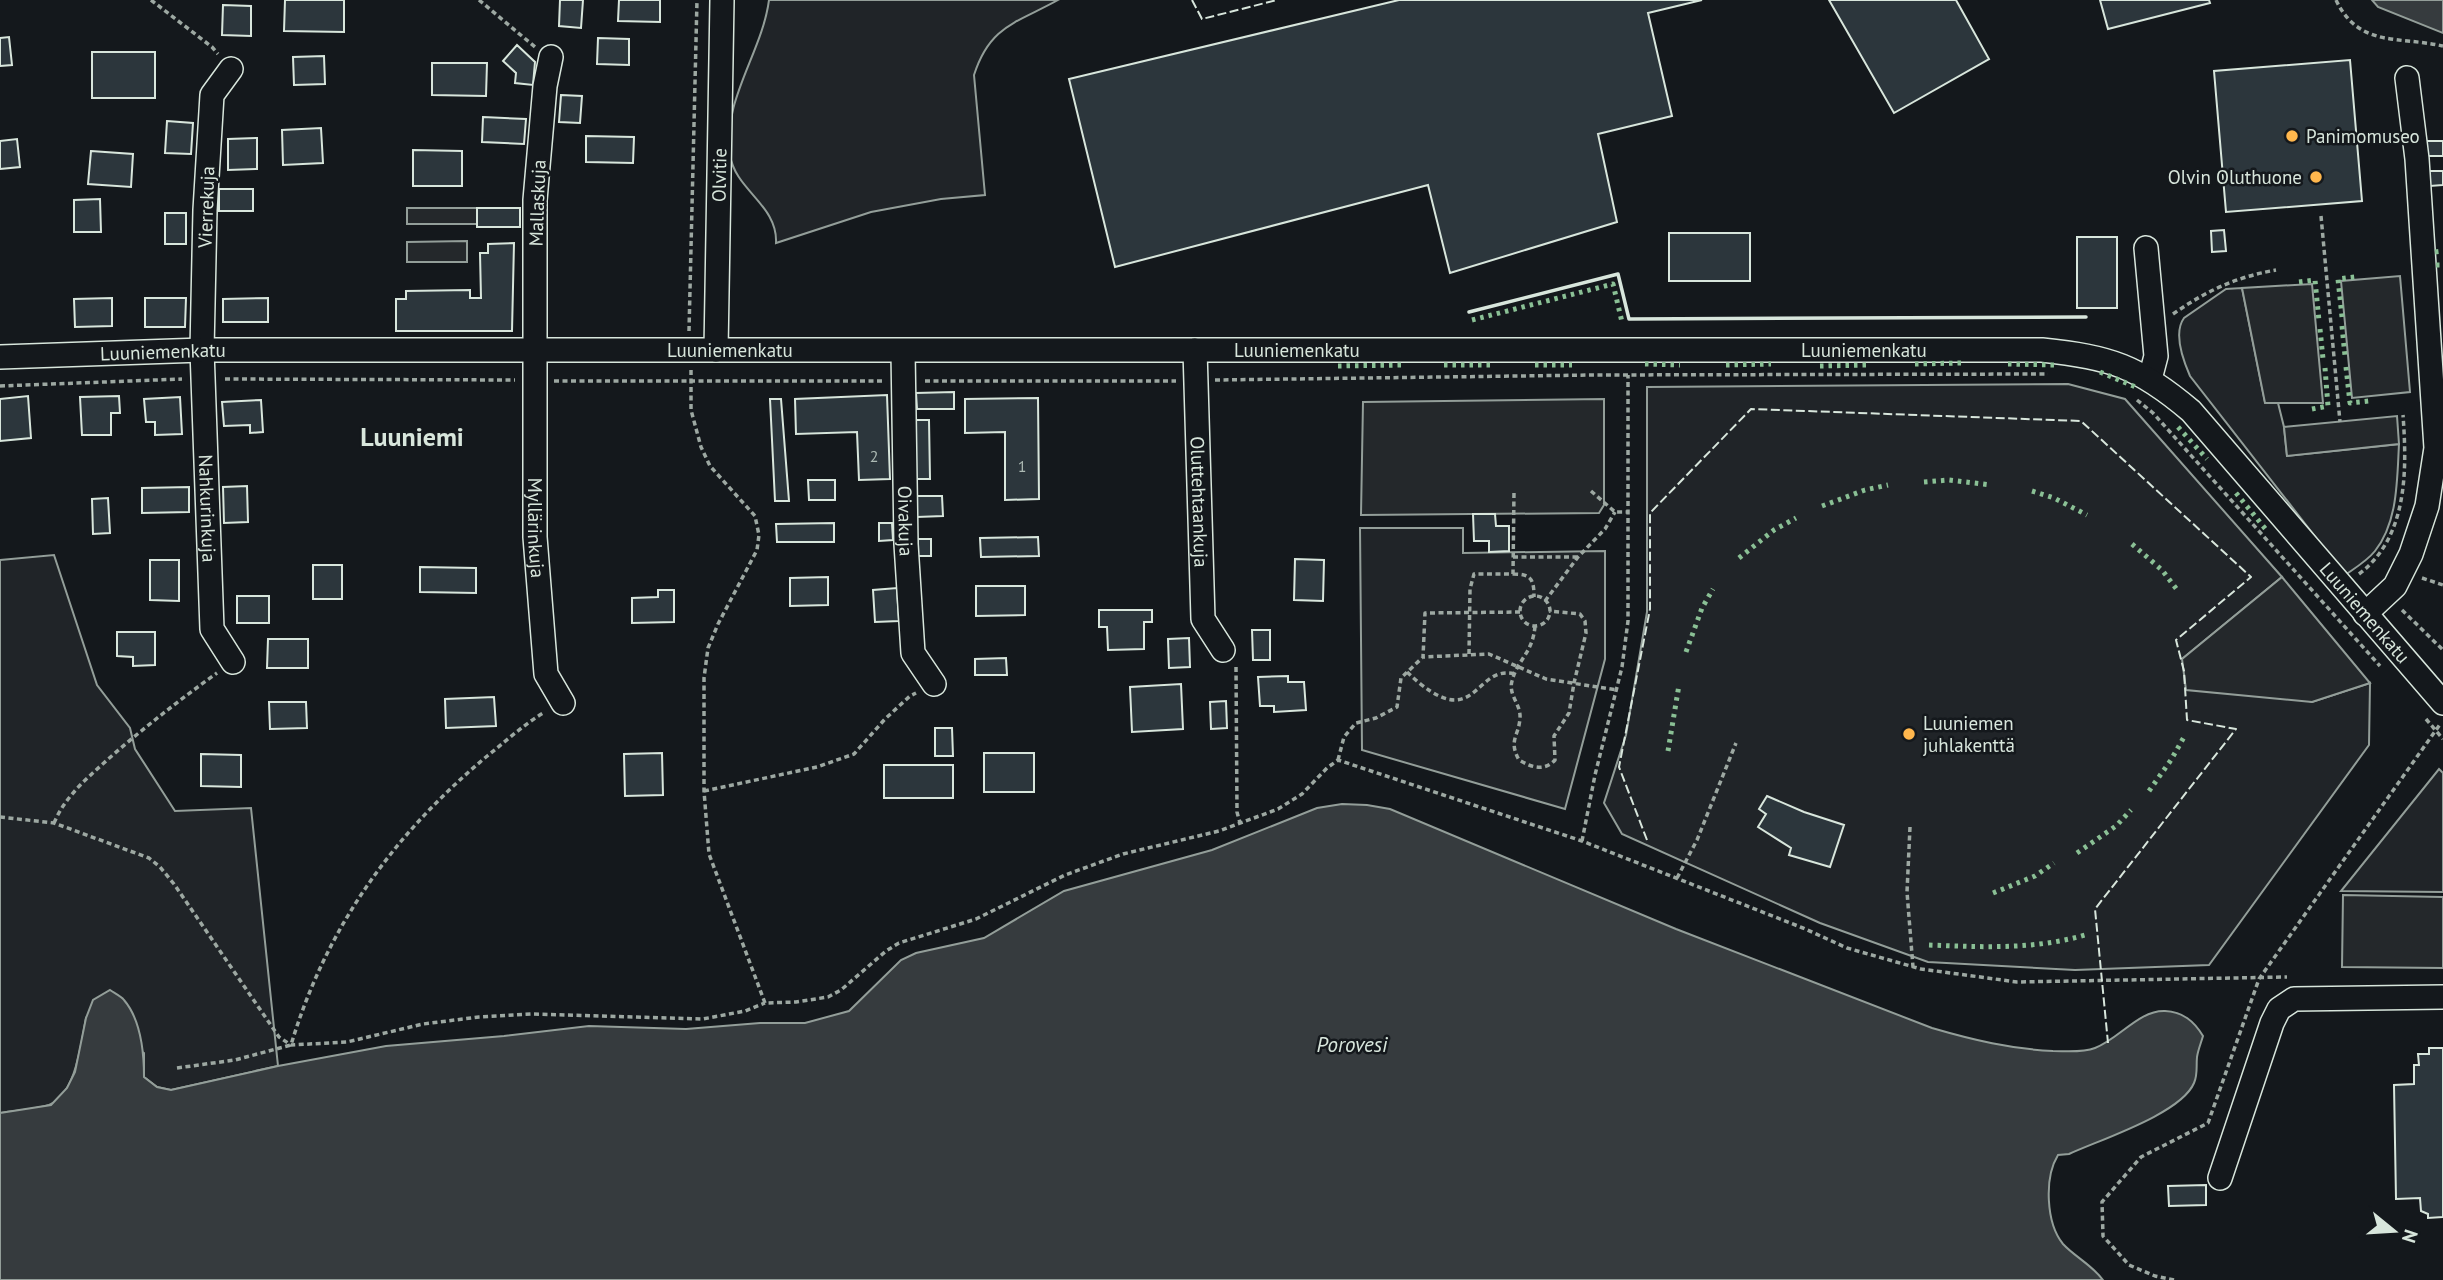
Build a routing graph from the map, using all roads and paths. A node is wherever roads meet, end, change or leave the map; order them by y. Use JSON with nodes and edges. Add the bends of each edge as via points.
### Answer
{"nodes":[{"id":1,"x":151,"y":0,"type":"edge"},
{"id":2,"x":479,"y":0,"type":"edge"},
{"id":3,"x":697,"y":0,"type":"edge"},
{"id":4,"x":722,"y":0,"type":"edge"},
{"id":5,"x":2336,"y":0,"type":"edge"},
{"id":6,"x":2443,"y":46,"type":"edge"},
{"id":7,"x":551,"y":57,"type":"joint"},
{"id":8,"x":230,"y":69,"type":"joint"},
{"id":9,"x":2407,"y":78,"type":"dead end"},
{"id":10,"x":2321,"y":216,"type":"dead end"},
{"id":11,"x":2146,"y":248,"type":"dead end"},
{"id":12,"x":2276,"y":270,"type":"dead end"},
{"id":13,"x":2154,"y":327,"type":"junction"},
{"id":14,"x":202,"y":350,"type":"junction"},
{"id":15,"x":716,"y":350,"type":"junction"},
{"id":16,"x":1195,"y":350,"type":"junction"},
{"id":17,"x":534,"y":351,"type":"junction"},
{"id":18,"x":690,"y":351,"type":"junction"},
{"id":19,"x":903,"y":351,"type":"junction"},
{"id":20,"x":0,"y":357,"type":"edge"},
{"id":21,"x":2053,"y":374,"type":"dead end"},
{"id":22,"x":1628,"y":375,"type":"junction"},
{"id":23,"x":188,"y":379,"type":"dead end"},
{"id":24,"x":219,"y":379,"type":"dead end"},
{"id":25,"x":2150,"y":379,"type":"junction"},
{"id":26,"x":516,"y":380,"type":"dead end"},
{"id":27,"x":547,"y":381,"type":"dead end"},
{"id":28,"x":905,"y":381,"type":"junction"},
{"id":29,"x":1197,"y":381,"type":"junction"},
{"id":30,"x":0,"y":386,"type":"edge"},
{"id":31,"x":691,"y":394,"type":"dead end"},
{"id":32,"x":2132,"y":397,"type":"dead end"},
{"id":33,"x":2403,"y":415,"type":"dead end"},
{"id":34,"x":2340,"y":422,"type":"dead end"},
{"id":35,"x":1514,"y":491,"type":"dead end"},
{"id":36,"x":1591,"y":491,"type":"dead end"},
{"id":37,"x":1615,"y":512,"type":"junction"},
{"id":38,"x":1628,"y":512,"type":"junction"},
{"id":39,"x":1513,"y":557,"type":"junction"},
{"id":40,"x":1578,"y":557,"type":"junction"},
{"id":41,"x":1513,"y":574,"type":"junction"},
{"id":42,"x":2414,"y":576,"type":"dead end"},
{"id":43,"x":2353,"y":579,"type":"dead end"},
{"id":44,"x":2443,"y":585,"type":"edge"},
{"id":45,"x":2387,"y":595,"type":"junction"},
{"id":46,"x":1534,"y":597,"type":"junction"},
{"id":47,"x":1545,"y":601,"type":"junction"},
{"id":48,"x":1549,"y":611,"type":"junction"},
{"id":49,"x":1520,"y":612,"type":"junction"},
{"id":50,"x":1470,"y":613,"type":"junction"},
{"id":51,"x":2365,"y":614,"type":"junction"},
{"id":52,"x":1535,"y":626,"type":"junction"},
{"id":53,"x":1223,"y":649,"type":"joint"},
{"id":54,"x":2443,"y":650,"type":"edge"},
{"id":55,"x":1469,"y":654,"type":"junction"},
{"id":56,"x":1423,"y":657,"type":"junction"},
{"id":57,"x":233,"y":662,"type":"joint"},
{"id":58,"x":1519,"y":666,"type":"junction"},
{"id":59,"x":2383,"y":670,"type":"dead end"},
{"id":60,"x":1407,"y":672,"type":"junction"},
{"id":61,"x":1515,"y":674,"type":"junction"},
{"id":62,"x":1574,"y":683,"type":"junction"},
{"id":63,"x":934,"y":684,"type":"joint"},
{"id":64,"x":1617,"y":690,"type":"junction"},
{"id":65,"x":562,"y":703,"type":"joint"},
{"id":66,"x":2435,"y":711,"type":"edge"},
{"id":67,"x":2443,"y":739,"type":"edge"},
{"id":68,"x":1736,"y":743,"type":"dead end"},
{"id":69,"x":1338,"y":760,"type":"junction"},
{"id":70,"x":704,"y":790,"type":"junction"},
{"id":71,"x":0,"y":817,"type":"edge"},
{"id":72,"x":54,"y":823,"type":"junction"},
{"id":73,"x":1240,"y":823,"type":"junction"},
{"id":74,"x":1910,"y":827,"type":"dead end"},
{"id":75,"x":1582,"y":841,"type":"junction"},
{"id":76,"x":1677,"y":878,"type":"junction"},
{"id":77,"x":1913,"y":967,"type":"junction"},
{"id":78,"x":2300,"y":977,"type":"dead end"},
{"id":79,"x":2443,"y":997,"type":"edge"},
{"id":80,"x":765,"y":1003,"type":"junction"},
{"id":81,"x":291,"y":1045,"type":"junction"},
{"id":82,"x":177,"y":1068,"type":"dead end"},
{"id":83,"x":2220,"y":1178,"type":"dead end"}],
"edges":[{"from":1,"to":8,"type":"path","via":[[212,47]]},
{"from":2,"to":7,"type":"path"},
{"from":3,"to":18,"type":"path"},
{"from":4,"to":15,"type":"street","name":"Olvitie"},
{"from":5,"to":6,"type":"path","via":[[2350,21],[2370,35]]},
{"from":7,"to":17,"type":"street","name":"Mallaskuja","via":[[535,200]]},
{"from":8,"to":14,"type":"street","name":"Vierrekuja","via":[[212,95]]},
{"from":9,"to":45,"type":"street","via":[[2417,159],[2436,448],[2418,536]]},
{"from":10,"to":34,"type":"path"},
{"from":11,"to":13,"type":"street"},
{"from":12,"to":13,"type":"path","via":[[2224,284]]},
{"from":13,"to":25,"type":"street","via":[[2156,356]]},
{"from":14,"to":17,"type":"street","name":"Luuniemenkatu"},
{"from":14,"to":20,"type":"street","name":"Luuniemenkatu"},
{"from":14,"to":57,"type":"street","name":"Nahkurinkuja","via":[[212,629]]},
{"from":15,"to":18,"type":"street","name":"Luuniemenkatu"},
{"from":15,"to":19,"type":"street","name":"Luuniemenkatu"},
{"from":16,"to":19,"type":"street","name":"Luuniemenkatu"},
{"from":16,"to":25,"type":"street","name":"Luuniemenkatu","via":[[2042,350],[2118,363]]},
{"from":16,"to":29,"type":"street","name":"Oluttehtaankuja"},
{"from":17,"to":18,"type":"street","name":"Luuniemenkatu"},
{"from":17,"to":65,"type":"street","name":"Myllärinkuja","via":[[536,551],[546,674]]},
{"from":19,"to":28,"type":"street","name":"Oivakuja"},
{"from":21,"to":22,"type":"path"},
{"from":22,"to":29,"type":"path"},
{"from":22,"to":38,"type":"path"},
{"from":23,"to":30,"type":"path"},
{"from":24,"to":26,"type":"path"},
{"from":25,"to":51,"type":"street","name":"Luuniemenkatu","via":[[2191,411]]},
{"from":27,"to":28,"type":"path"},
{"from":28,"to":29,"type":"path"},
{"from":28,"to":63,"type":"street","name":"Oivakuja","via":[[906,544],[913,653]]},
{"from":29,"to":53,"type":"street","name":"Oluttehtaankuja","via":[[1203,619]]},
{"from":31,"to":70,"type":"path","via":[[695,429],[710,466],[755,516],[759,535],[757,551],[708,648]]},
{"from":32,"to":59,"type":"path","via":[[2153,413]]},
{"from":33,"to":43,"type":"path","via":[[2404,477],[2392,534],[2379,556]]},
{"from":35,"to":39,"type":"path"},
{"from":36,"to":37,"type":"path"},
{"from":37,"to":38,"type":"path"},
{"from":37,"to":40,"type":"path"},
{"from":38,"to":64,"type":"path","via":[[1628,621]]},
{"from":39,"to":40,"type":"path"},
{"from":39,"to":41,"type":"path"},
{"from":40,"to":47,"type":"path"},
{"from":41,"to":46,"type":"path","via":[[1532,578]]},
{"from":41,"to":50,"type":"path","via":[[1475,575]]},
{"from":42,"to":44,"type":"path"},
{"from":45,"to":51,"type":"street"},
{"from":45,"to":54,"type":"path"},
{"from":46,"to":47,"type":"path"},
{"from":46,"to":49,"type":"path","via":[[1522,603]]},
{"from":47,"to":48,"type":"path"},
{"from":48,"to":52,"type":"path","via":[[1546,621]]},
{"from":48,"to":62,"type":"path","via":[[1574,612],[1585,621]]},
{"from":49,"to":50,"type":"path"},
{"from":49,"to":52,"type":"path","via":[[1524,621]]},
{"from":50,"to":55,"type":"path"},
{"from":50,"to":56,"type":"path","via":[[1425,613]]},
{"from":51,"to":66,"type":"street","name":"Luuniemenkatu"},
{"from":52,"to":58,"type":"path","via":[[1534,640]]},
{"from":53,"to":73,"type":"path","via":[[1236,662]]},
{"from":55,"to":56,"type":"path"},
{"from":55,"to":58,"type":"path","via":[[1489,654]]},
{"from":56,"to":60,"type":"path"},
{"from":57,"to":72,"type":"path","via":[[136,734],[69,797]]},
{"from":58,"to":61,"type":"path"},
{"from":58,"to":62,"type":"path","via":[[1546,679]]},
{"from":60,"to":61,"type":"path","via":[[1448,700],[1472,695],[1499,673]]},
{"from":60,"to":69,"type":"path","via":[[1399,685],[1397,707],[1356,723],[1344,737]]},
{"from":61,"to":62,"type":"path","via":[[1511,694],[1520,713],[1514,752],[1534,767],[1555,760],[1553,736],[1569,713]]},
{"from":62,"to":64,"type":"path"},
{"from":63,"to":70,"type":"path","via":[[910,696],[854,754],[817,767]]},
{"from":64,"to":75,"type":"path"},
{"from":65,"to":81,"type":"path","via":[[522,728],[465,775],[392,849],[325,955]]},
{"from":66,"to":67,"type":"path"},
{"from":68,"to":76,"type":"path"},
{"from":69,"to":73,"type":"path","via":[[1302,794]]},
{"from":69,"to":75,"type":"path"},
{"from":70,"to":80,"type":"path","via":[[709,854]]},
{"from":71,"to":72,"type":"path"},
{"from":72,"to":81,"type":"path","via":[[149,858],[160,867],[279,1037]]},
{"from":73,"to":80,"type":"path","via":[[1123,853],[1065,875],[976,919],[899,943],[828,997]]},
{"from":74,"to":77,"type":"path","via":[[1907,902]]},
{"from":75,"to":76,"type":"path"},
{"from":76,"to":77,"type":"path","via":[[1847,948]]},
{"from":77,"to":78,"type":"path","via":[[2017,982]]},
{"from":79,"to":83,"type":"street","via":[[2294,999],[2279,1009]]},
{"from":80,"to":81,"type":"path","via":[[703,1019],[479,1017],[346,1042]]},
{"from":81,"to":82,"type":"path","via":[[235,1060]]}]}
